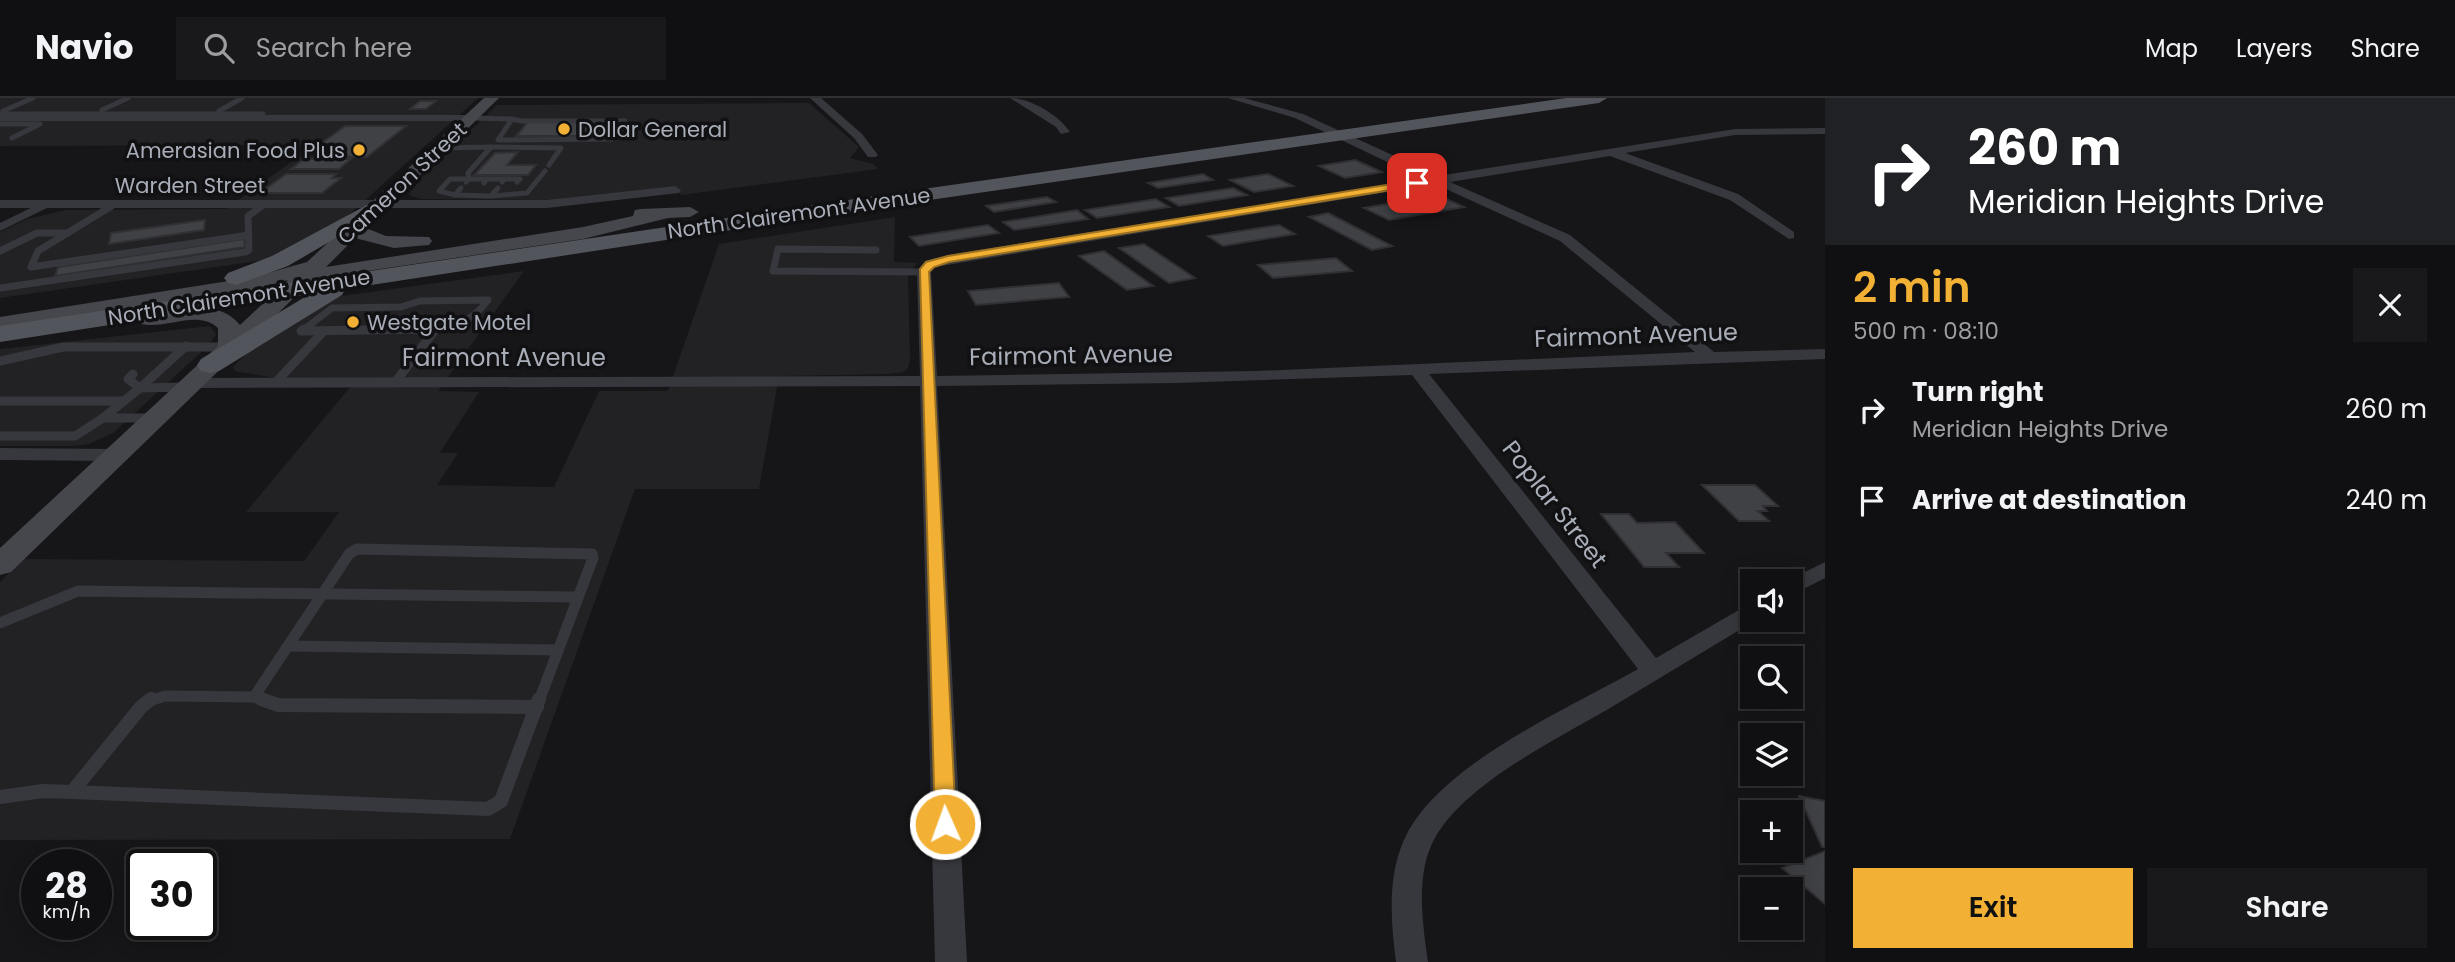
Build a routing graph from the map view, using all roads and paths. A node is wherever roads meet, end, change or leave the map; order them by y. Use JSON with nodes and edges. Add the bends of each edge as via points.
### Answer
{"nodes":[{"id":1,"x":33,"y":98,"type":"edge"},
{"id":2,"x":128,"y":98,"type":"edge"},
{"id":3,"x":242,"y":98,"type":"edge"},
{"id":4,"x":492,"y":98,"type":"edge"},
{"id":5,"x":815,"y":98,"type":"edge"},
{"id":6,"x":1015,"y":98,"type":"edge"},
{"id":7,"x":1233,"y":98,"type":"edge"},
{"id":8,"x":1502,"y":98,"type":"edge"},
{"id":9,"x":1599,"y":98,"type":"edge"},
{"id":10,"x":1485,"y":100,"type":"junction"},
{"id":11,"x":1280,"y":102,"type":"dead end"},
{"id":12,"x":1269,"y":106,"type":"junction"},
{"id":13,"x":1,"y":113,"type":"edge"},
{"id":14,"x":93,"y":115,"type":"junction"},
{"id":15,"x":213,"y":115,"type":"junction"},
{"id":16,"x":53,"y":118,"type":"junction"},
{"id":17,"x":471,"y":118,"type":"junction"},
{"id":18,"x":512,"y":118,"type":"junction"},
{"id":19,"x":0,"y":124,"type":"edge"},
{"id":20,"x":40,"y":124,"type":"junction"},
{"id":21,"x":1316,"y":124,"type":"junction"},
{"id":22,"x":1825,"y":131,"type":"edge"},
{"id":23,"x":1065,"y":132,"type":"dead end"},
{"id":24,"x":1338,"y":136,"type":"junction"},
{"id":25,"x":12,"y":138,"type":"dead end"},
{"id":26,"x":498,"y":140,"type":"junction"},
{"id":27,"x":491,"y":147,"type":"junction"},
{"id":28,"x":439,"y":148,"type":"junction"},
{"id":29,"x":1612,"y":153,"type":"junction"},
{"id":30,"x":872,"y":155,"type":"dead end"},
{"id":31,"x":1103,"y":169,"type":"junction"},
{"id":32,"x":538,"y":179,"type":"junction"},
{"id":33,"x":1438,"y":179,"type":"junction"},
{"id":34,"x":465,"y":183,"type":"junction"},
{"id":35,"x":483,"y":183,"type":"junction"},
{"id":36,"x":502,"y":183,"type":"junction"},
{"id":37,"x":517,"y":183,"type":"junction"},
{"id":38,"x":675,"y":190,"type":"dead end"},
{"id":39,"x":464,"y":198,"type":"junction"},
{"id":40,"x":499,"y":198,"type":"junction"},
{"id":41,"x":0,"y":204,"type":"edge"},
{"id":42,"x":47,"y":204,"type":"junction"},
{"id":43,"x":115,"y":204,"type":"junction"},
{"id":44,"x":265,"y":204,"type":"junction"},
{"id":45,"x":380,"y":204,"type":"junction"},
{"id":46,"x":690,"y":212,"type":"junction"},
{"id":47,"x":660,"y":216,"type":"junction"},
{"id":48,"x":0,"y":227,"type":"edge"},
{"id":49,"x":353,"y":229,"type":"junction"},
{"id":50,"x":68,"y":233,"type":"junction"},
{"id":51,"x":249,"y":234,"type":"junction"},
{"id":52,"x":1789,"y":235,"type":"dead end"},
{"id":53,"x":876,"y":250,"type":"dead end"},
{"id":54,"x":0,"y":251,"type":"edge"},
{"id":55,"x":313,"y":266,"type":"junction"},
{"id":56,"x":31,"y":267,"type":"junction"},
{"id":57,"x":927,"y":268,"type":"junction"},
{"id":58,"x":372,"y":276,"type":"junction"},
{"id":59,"x":236,"y":278,"type":"junction"},
{"id":60,"x":22,"y":285,"type":"junction"},
{"id":61,"x":0,"y":288,"type":"edge"},
{"id":62,"x":292,"y":288,"type":"junction"},
{"id":63,"x":0,"y":313,"type":"edge"},
{"id":64,"x":0,"y":324,"type":"edge"},
{"id":65,"x":435,"y":330,"type":"junction"},
{"id":66,"x":324,"y":331,"type":"junction"},
{"id":67,"x":0,"y":337,"type":"edge"},
{"id":68,"x":186,"y":346,"type":"junction"},
{"id":69,"x":229,"y":347,"type":"junction"},
{"id":70,"x":1825,"y":354,"type":"edge"},
{"id":71,"x":1708,"y":355,"type":"junction"},
{"id":72,"x":0,"y":361,"type":"edge"},
{"id":73,"x":1416,"y":369,"type":"junction"},
{"id":74,"x":133,"y":374,"type":"dead end"},
{"id":75,"x":195,"y":378,"type":"junction"},
{"id":76,"x":396,"y":381,"type":"junction"},
{"id":77,"x":928,"y":381,"type":"junction"},
{"id":78,"x":276,"y":382,"type":"junction"},
{"id":79,"x":140,"y":388,"type":"junction"},
{"id":80,"x":0,"y":401,"type":"edge"},
{"id":81,"x":124,"y":401,"type":"junction"},
{"id":82,"x":103,"y":418,"type":"junction"},
{"id":83,"x":154,"y":418,"type":"junction"},
{"id":84,"x":0,"y":436,"type":"edge"},
{"id":85,"x":0,"y":454,"type":"edge"},
{"id":86,"x":117,"y":454,"type":"junction"},
{"id":87,"x":0,"y":565,"type":"edge"},
{"id":88,"x":1825,"y":569,"type":"edge"},
{"id":89,"x":1803,"y":582,"type":"edge"},
{"id":90,"x":322,"y":594,"type":"junction"},
{"id":91,"x":578,"y":597,"type":"junction"},
{"id":92,"x":1740,"y":619,"type":"edge"},
{"id":93,"x":0,"y":623,"type":"edge"},
{"id":94,"x":288,"y":646,"type":"junction"},
{"id":95,"x":558,"y":650,"type":"junction"},
{"id":96,"x":1654,"y":671,"type":"junction"},
{"id":97,"x":254,"y":697,"type":"junction"},
{"id":98,"x":537,"y":707,"type":"junction"},
{"id":99,"x":72,"y":792,"type":"junction"},
{"id":100,"x":0,"y":797,"type":"edge"},
{"id":101,"x":951,"y":962,"type":"edge"},
{"id":102,"x":1412,"y":962,"type":"edge"}],
"edges":[{"from":1,"to":13,"type":"lane"},
{"from":2,"to":14,"type":"lane"},
{"from":3,"to":15,"type":"lane"},
{"from":4,"to":17,"type":"main road","name":"Cameron Street"},
{"from":5,"to":30,"type":"street","via":[[858,136]]},
{"from":6,"to":23,"type":"street"},
{"from":7,"to":12,"type":"street"},
{"from":8,"to":10,"type":"main road","name":"North Clairemont Avenue"},
{"from":9,"to":24,"type":"main road","name":"North Clairemont Avenue"},
{"from":10,"to":21,"type":"main road","name":"North Clairemont Avenue"},
{"from":10,"to":24,"type":"main road","via":[[1345,126]]},
{"from":11,"to":12,"type":"street"},
{"from":12,"to":21,"type":"street"},
{"from":13,"to":14,"type":"lane"},
{"from":13,"to":16,"type":"street"},
{"from":14,"to":15,"type":"street"},
{"from":14,"to":16,"type":"street"},
{"from":15,"to":17,"type":"street"},
{"from":16,"to":20,"type":"lane"},
{"from":17,"to":18,"type":"lane"},
{"from":17,"to":28,"type":"main road","name":"Cameron Street"},
{"from":18,"to":26,"type":"lane"},
{"from":18,"to":26,"type":"lane","via":[[625,121],[612,139]]},
{"from":19,"to":20,"type":"lane"},
{"from":20,"to":25,"type":"lane"},
{"from":21,"to":24,"type":"street"},
{"from":21,"to":31,"type":"main road","via":[[1305,131]]},
{"from":21,"to":46,"type":"main road","name":"North Clairemont Avenue"},
{"from":22,"to":29,"type":"street","via":[[1735,132]]},
{"from":24,"to":31,"type":"main road","name":"North Clairemont Avenue"},
{"from":24,"to":33,"type":"street"},
{"from":26,"to":27,"type":"lane"},
{"from":27,"to":28,"type":"lane"},
{"from":27,"to":32,"type":"lane","via":[[561,148]]},
{"from":27,"to":34,"type":"lane"},
{"from":28,"to":45,"type":"main road","name":"Cameron Street"},
{"from":29,"to":33,"type":"street"},
{"from":29,"to":52,"type":"street","via":[[1734,197]]},
{"from":31,"to":58,"type":"main road","name":"North Clairemont Avenue"},
{"from":32,"to":37,"type":"lane"},
{"from":32,"to":40,"type":"lane","via":[[527,193]]},
{"from":33,"to":57,"type":"street","via":[[960,257]]},
{"from":33,"to":71,"type":"street","via":[[1565,238]]},
{"from":34,"to":35,"type":"lane"},
{"from":34,"to":39,"type":"lane"},
{"from":34,"to":39,"type":"lane","via":[[450,179],[439,191]]},
{"from":35,"to":36,"type":"lane"},
{"from":35,"to":39,"type":"lane"},
{"from":36,"to":37,"type":"lane"},
{"from":36,"to":40,"type":"lane"},
{"from":37,"to":40,"type":"lane"},
{"from":38,"to":40,"type":"street","name":"Warden Street","via":[[581,202]]},
{"from":39,"to":40,"type":"street","name":"Warden Street"},
{"from":39,"to":45,"type":"street","name":"Warden Street"},
{"from":41,"to":42,"type":"street","name":"Warden Street"},
{"from":42,"to":43,"type":"street","name":"Warden Street"},
{"from":42,"to":48,"type":"lane"},
{"from":43,"to":44,"type":"street","name":"Warden Street"},
{"from":43,"to":50,"type":"lane"},
{"from":44,"to":45,"type":"street","name":"Warden Street"},
{"from":44,"to":51,"type":"lane","via":[[248,216]]},
{"from":45,"to":49,"type":"main road","name":"Cameron Street"},
{"from":45,"to":59,"type":"main road","via":[[280,261]]},
{"from":46,"to":47,"type":"main road","name":"North Clairemont Avenue"},
{"from":46,"to":49,"type":"main road","via":[[609,216],[395,244],[370,239]]},
{"from":47,"to":55,"type":"main road","name":"North Clairemont Avenue"},
{"from":47,"to":62,"type":"main road","via":[[583,233],[336,271]]},
{"from":49,"to":55,"type":"main road","name":"Cameron Street"},
{"from":50,"to":54,"type":"lane","via":[[37,233]]},
{"from":50,"to":56,"type":"lane","via":[[38,251]]},
{"from":51,"to":56,"type":"lane"},
{"from":51,"to":60,"type":"lane","via":[[245,252]]},
{"from":53,"to":57,"type":"lane","via":[[778,250],[773,271]]},
{"from":55,"to":59,"type":"main road","name":"North Clairemont Avenue"},
{"from":55,"to":62,"type":"main road","name":"Cameron Street"},
{"from":55,"to":64,"type":"main road","via":[[256,282]]},
{"from":56,"to":60,"type":"lane"},
{"from":57,"to":77,"type":"street"},
{"from":58,"to":62,"type":"main road","name":"North Clairemont Avenue"},
{"from":58,"to":75,"type":"main road","via":[[329,292]]},
{"from":59,"to":63,"type":"main road","name":"North Clairemont Avenue"},
{"from":60,"to":61,"type":"lane"},
{"from":62,"to":67,"type":"main road","name":"North Clairemont Avenue"},
{"from":62,"to":69,"type":"main road","name":"Cameron Street"},
{"from":65,"to":66,"type":"lane"},
{"from":65,"to":66,"type":"lane","via":[[475,318],[488,300],[332,308],[301,331]]},
{"from":65,"to":76,"type":"lane"},
{"from":66,"to":78,"type":"lane"},
{"from":67,"to":69,"type":"main road","via":[[190,314],[225,321],[231,334]]},
{"from":68,"to":69,"type":"lane"},
{"from":68,"to":72,"type":"lane","via":[[63,347]]},
{"from":68,"to":79,"type":"lane"},
{"from":69,"to":75,"type":"main road","name":"Cameron Street"},
{"from":70,"to":71,"type":"street","name":"Fairmont Avenue"},
{"from":71,"to":73,"type":"street","name":"Fairmont Avenue"},
{"from":73,"to":77,"type":"street","name":"Fairmont Avenue"},
{"from":73,"to":96,"type":"street","name":"Poplar Street"},
{"from":74,"to":79,"type":"lane","via":[[128,379]]},
{"from":75,"to":78,"type":"street","name":"Fairmont Avenue"},
{"from":75,"to":79,"type":"lane"},
{"from":75,"to":83,"type":"main road","name":"Cameron Street"},
{"from":76,"to":77,"type":"street","name":"Fairmont Avenue"},
{"from":76,"to":78,"type":"street","name":"Fairmont Avenue"},
{"from":77,"to":101,"type":"street"},
{"from":79,"to":81,"type":"lane"},
{"from":80,"to":81,"type":"lane"},
{"from":81,"to":82,"type":"lane"},
{"from":82,"to":83,"type":"lane"},
{"from":82,"to":84,"type":"lane","via":[[75,436]]},
{"from":83,"to":86,"type":"main road","name":"Cameron Street"},
{"from":85,"to":86,"type":"street"},
{"from":86,"to":87,"type":"main road","name":"Cameron Street"},
{"from":88,"to":89,"type":"street"},
{"from":90,"to":91,"type":"lane"},
{"from":90,"to":91,"type":"lane","via":[[349,554],[366,548],[592,554]]},
{"from":90,"to":93,"type":"lane","via":[[78,591]]},
{"from":90,"to":94,"type":"lane"},
{"from":91,"to":95,"type":"lane"},
{"from":92,"to":96,"type":"street"},
{"from":94,"to":95,"type":"lane"},
{"from":94,"to":97,"type":"lane"},
{"from":95,"to":98,"type":"lane"},
{"from":96,"to":102,"type":"street","via":[[1520,749],[1461,789],[1433,816],[1417,843],[1408,887]]},
{"from":97,"to":98,"type":"lane","via":[[278,705]]},
{"from":97,"to":99,"type":"lane","via":[[153,698]]},
{"from":98,"to":99,"type":"lane","via":[[501,801],[488,809]]},
{"from":99,"to":100,"type":"lane"}]}
